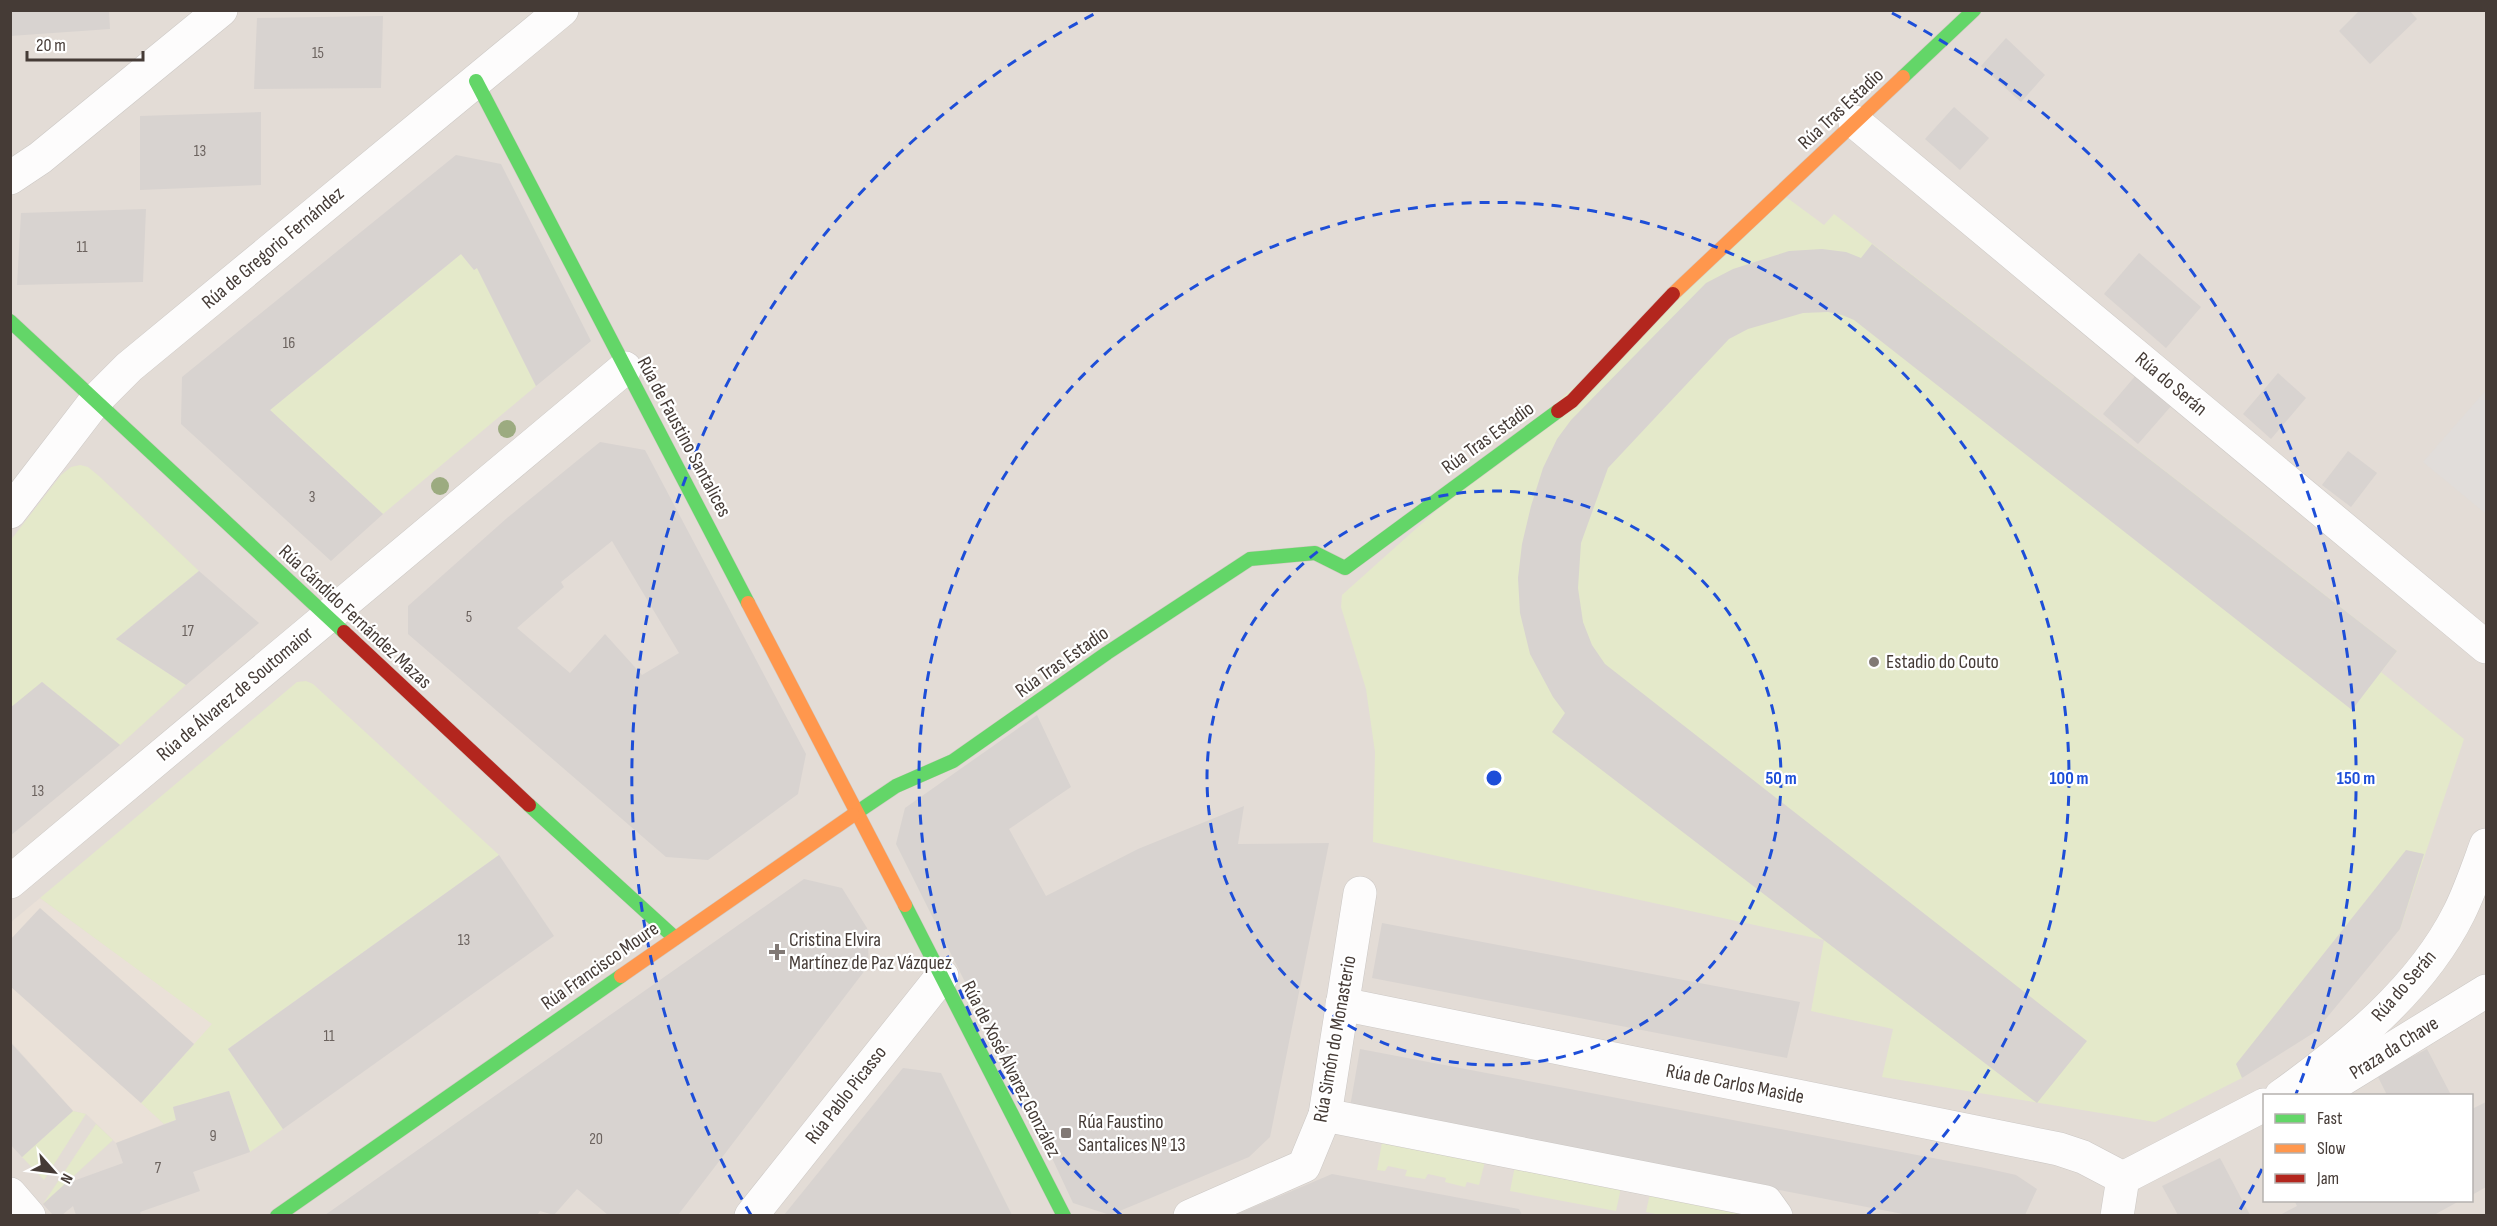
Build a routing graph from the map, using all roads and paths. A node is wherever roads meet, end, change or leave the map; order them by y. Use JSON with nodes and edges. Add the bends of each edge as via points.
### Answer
{"nodes":[{"id":1,"x":221,"y":10,"type":"edge"},
{"id":2,"x":562,"y":10,"type":"edge"},
{"id":3,"x":1974,"y":10,"type":"edge"},
{"id":4,"x":476,"y":81,"type":"junction"},
{"id":5,"x":1855,"y":122,"type":"junction"},
{"id":6,"x":10,"y":178,"type":"edge"},
{"id":7,"x":10,"y":321,"type":"edge"},
{"id":8,"x":626,"y":368,"type":"junction"},
{"id":9,"x":96,"y":400,"type":"junction"},
{"id":10,"x":10,"y":512,"type":"edge"},
{"id":11,"x":326,"y":617,"type":"junction"},
{"id":12,"x":2487,"y":647,"type":"edge"},
{"id":13,"x":953,"y":761,"type":"joint"},
{"id":14,"x":857,"y":812,"type":"junction"},
{"id":15,"x":2487,"y":845,"type":"edge"},
{"id":16,"x":10,"y":882,"type":"edge"},
{"id":17,"x":1360,"y":894,"type":"dead end"},
{"id":18,"x":675,"y":938,"type":"junction"},
{"id":19,"x":942,"y":976,"type":"junction"},
{"id":20,"x":2487,"y":991,"type":"edge"},
{"id":21,"x":1342,"y":1004,"type":"junction"},
{"id":22,"x":2282,"y":1094,"type":"edge"},
{"id":23,"x":2303,"y":1094,"type":"edge"},
{"id":24,"x":2263,"y":1106,"type":"edge"},
{"id":25,"x":1325,"y":1115,"type":"junction"},
{"id":26,"x":2123,"y":1178,"type":"junction"},
{"id":27,"x":10,"y":1194,"type":"edge"},
{"id":28,"x":29,"y":1215,"type":"edge"},
{"id":29,"x":277,"y":1215,"type":"edge"},
{"id":30,"x":751,"y":1215,"type":"edge"},
{"id":31,"x":1064,"y":1215,"type":"edge"},
{"id":32,"x":1190,"y":1215,"type":"edge"},
{"id":33,"x":1776,"y":1215,"type":"edge"},
{"id":34,"x":2117,"y":1215,"type":"edge"}],
"edges":[{"from":1,"to":6,"type":"street","via":[[40,158]]},
{"from":2,"to":4,"type":"street","name":"Rúa de Gregorio Fernández"},
{"from":3,"to":5,"type":"street","name":"Rúa Tras Estadio"},
{"from":4,"to":8,"type":"street","name":"Rúa de Faustino Santalices"},
{"from":4,"to":9,"type":"street","name":"Rúa de Gregorio Fernández","via":[[129,367]]},
{"from":5,"to":12,"type":"street","name":"Rúa do Serán"},
{"from":5,"to":13,"type":"street","name":"Rúa Tras Estadio","via":[[1692,275],[1572,400],[1345,568],[1315,553],[1250,559]]},
{"from":7,"to":9,"type":"street","name":"Rúa Cándido Fernández Mazas"},
{"from":8,"to":11,"type":"street","name":"Rúa de Álvarez de Soutomaior"},
{"from":8,"to":14,"type":"street","name":"Rúa de Faustino Santalices"},
{"from":9,"to":10,"type":"street","name":"Rúa de Gregorio Fernández"},
{"from":9,"to":11,"type":"street","name":"Rúa Cándido Fernández Mazas"},
{"from":11,"to":16,"type":"street","name":"Rúa de Álvarez de Soutomaior"},
{"from":11,"to":18,"type":"street","name":"Rúa Cándido Fernández Mazas"},
{"from":13,"to":14,"type":"street","name":"Rúa Francisco Moure","via":[[896,786]]},
{"from":14,"to":18,"type":"street","name":"Rúa Francisco Moure"},
{"from":14,"to":19,"type":"street","name":"Rúa de Xosé Álvarez González"},
{"from":15,"to":22,"type":"street","name":"Rúa do Serán","via":[[2459,914],[2416,976],[2353,1040]]},
{"from":17,"to":21,"type":"street","name":"Rúa Simón do Monasterio"},
{"from":18,"to":29,"type":"street","name":"Rúa Francisco Moure"},
{"from":19,"to":30,"type":"street","name":"Rúa Pablo Picasso"},
{"from":19,"to":31,"type":"street","name":"Rúa de Xosé Álvarez González"},
{"from":20,"to":23,"type":"street","name":"Praza da Chave","via":[[2325,1090]]},
{"from":21,"to":25,"type":"street","name":"Rúa Simón do Monasterio"},
{"from":21,"to":26,"type":"street","name":"Rúa de Carlos Maside","via":[[2059,1149]]},
{"from":24,"to":26,"type":"street"},
{"from":25,"to":32,"type":"street","name":"Rúa Simón do Monasterio","via":[[1304,1166]]},
{"from":25,"to":33,"type":"street","via":[[1766,1202]]},
{"from":26,"to":34,"type":"street"},
{"from":27,"to":28,"type":"street"}]}
